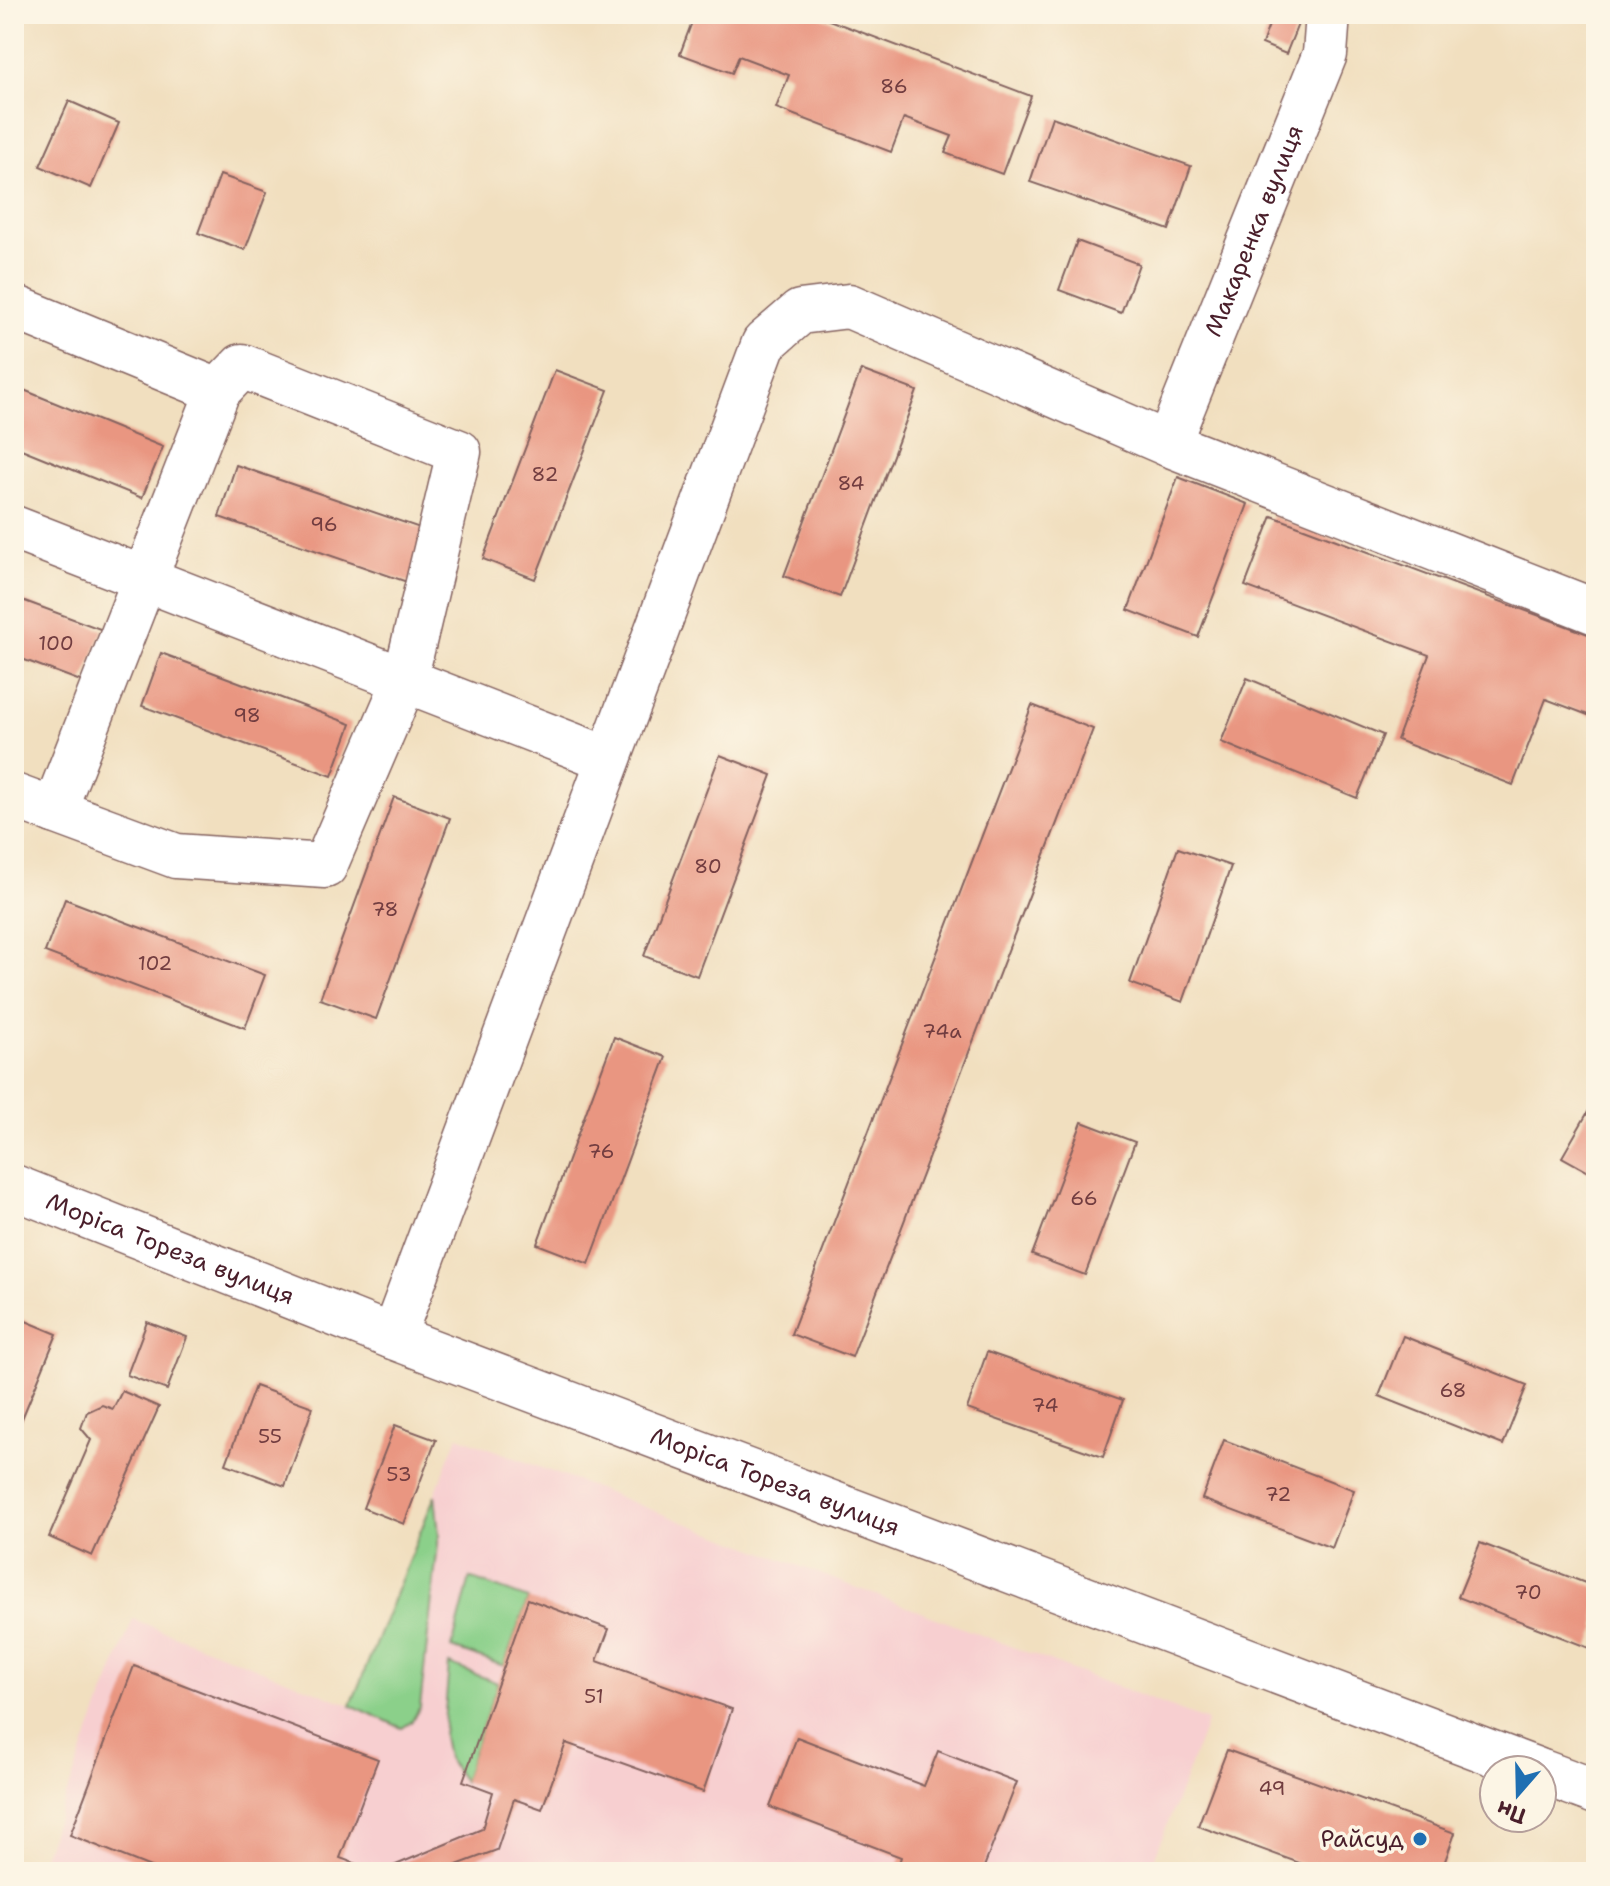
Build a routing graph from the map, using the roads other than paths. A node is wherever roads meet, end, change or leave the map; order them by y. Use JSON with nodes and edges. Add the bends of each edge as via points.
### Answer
{"nodes":[{"id":1,"x":1328,"y":14,"type":"edge"},
{"id":2,"x":14,"y":307,"type":"edge"},
{"id":3,"x":218,"y":391,"type":"junction"},
{"id":4,"x":1168,"y":444,"type":"junction"},
{"id":5,"x":14,"y":528,"type":"edge"},
{"id":6,"x":145,"y":578,"type":"junction"},
{"id":7,"x":1596,"y":612,"type":"edge"},
{"id":8,"x":405,"y":680,"type":"junction"},
{"id":9,"x":608,"y":759,"type":"junction"},
{"id":10,"x":14,"y":796,"type":"edge"},
{"id":11,"x":54,"y":811,"type":"junction"},
{"id":12,"x":14,"y":1187,"type":"edge"},
{"id":13,"x":393,"y":1337,"type":"junction"},
{"id":14,"x":1495,"y":1754,"type":"edge"},
{"id":15,"x":1558,"y":1778,"type":"edge"},
{"id":16,"x":1596,"y":1792,"type":"edge"}],
"edges":[{"from":1,"to":4,"type":"street","name":"Макаренка вулиця","via":[[1325,54]]},
{"from":2,"to":3,"type":"street"},
{"from":3,"to":6,"type":"street"},
{"from":3,"to":8,"type":"street","via":[[242,366],[459,452]]},
{"from":4,"to":7,"type":"street"},
{"from":4,"to":9,"type":"street","via":[[849,306],[800,312],[764,343]]},
{"from":5,"to":6,"type":"street"},
{"from":6,"to":8,"type":"street"},
{"from":6,"to":11,"type":"street"},
{"from":8,"to":9,"type":"street"},
{"from":8,"to":11,"type":"street","via":[[325,866],[176,856]]},
{"from":9,"to":13,"type":"street"},
{"from":10,"to":11,"type":"street"},
{"from":12,"to":13,"type":"street","name":"Моріса Тореза вулиця"},
{"from":13,"to":14,"type":"street","name":"Моріса Тореза вулиця"},
{"from":15,"to":16,"type":"street","name":"Моріса Тореза вулиця"}]}
